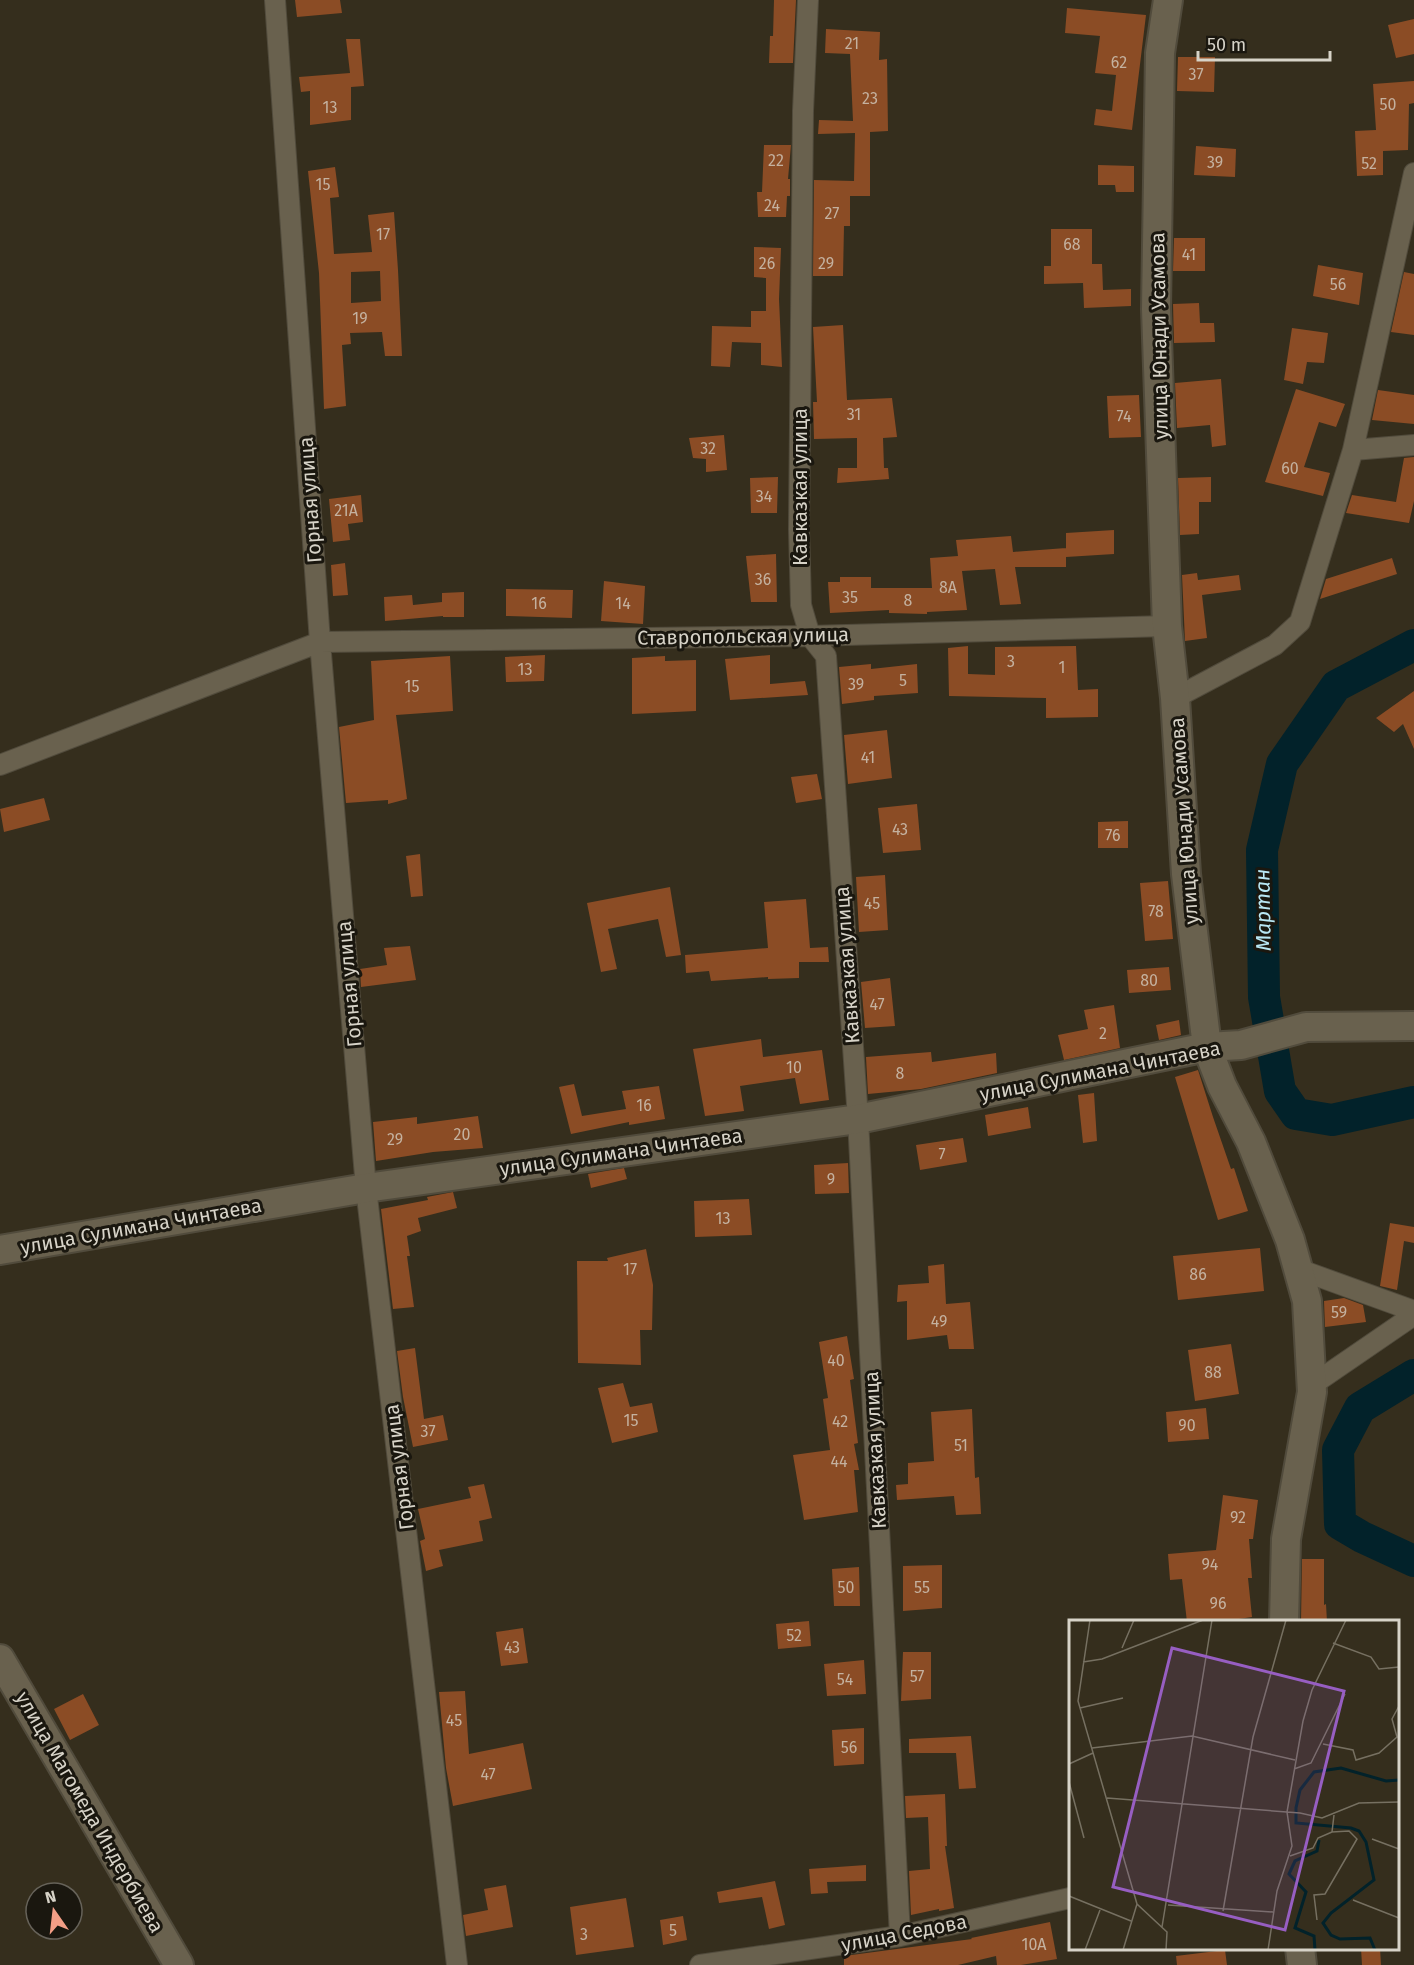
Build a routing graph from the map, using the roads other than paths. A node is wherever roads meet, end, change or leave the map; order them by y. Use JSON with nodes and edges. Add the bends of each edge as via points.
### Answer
{"nodes":[{"id":1,"x":275,"y":0,"type":"edge"},
{"id":2,"x":808,"y":0,"type":"edge"},
{"id":3,"x":1168,"y":0,"type":"edge"},
{"id":4,"x":1414,"y":173,"type":"edge"},
{"id":5,"x":1414,"y":445,"type":"edge"},
{"id":6,"x":1353,"y":450,"type":"junction"},
{"id":7,"x":1167,"y":626,"type":"junction"},
{"id":8,"x":810,"y":636,"type":"junction"},
{"id":9,"x":320,"y":642,"type":"junction"},
{"id":10,"x":1175,"y":698,"type":"junction"},
{"id":11,"x":0,"y":765,"type":"edge"},
{"id":12,"x":1414,"y":1026,"type":"edge"},
{"id":13,"x":1207,"y":1047,"type":"junction"},
{"id":14,"x":858,"y":1119,"type":"junction"},
{"id":15,"x":366,"y":1188,"type":"junction"},
{"id":16,"x":0,"y":1250,"type":"edge"},
{"id":17,"x":1298,"y":1269,"type":"junction"},
{"id":18,"x":1414,"y":1313,"type":"edge"},
{"id":19,"x":1312,"y":1385,"type":"junction"},
{"id":20,"x":1284,"y":1620,"type":"edge"},
{"id":21,"x":0,"y":1659,"type":"edge"},
{"id":22,"x":1069,"y":1898,"type":"edge"},
{"id":23,"x":900,"y":1936,"type":"junction"},
{"id":24,"x":1300,"y":1950,"type":"edge"},
{"id":25,"x":179,"y":1965,"type":"edge"},
{"id":26,"x":457,"y":1965,"type":"edge"},
{"id":27,"x":700,"y":1965,"type":"edge"},
{"id":28,"x":1302,"y":1965,"type":"edge"}],
"edges":[{"from":1,"to":9,"type":"street","name":"Горная улица"},
{"from":2,"to":8,"type":"street","name":"Кавказкая улица","via":[[803,111],[799,529],[801,605]]},
{"from":3,"to":7,"type":"street","name":"улица Юнади Усамова","via":[[1160,53],[1156,309]]},
{"from":4,"to":6,"type":"street"},
{"from":5,"to":6,"type":"street"},
{"from":6,"to":10,"type":"street","via":[[1300,622],[1275,645]]},
{"from":7,"to":8,"type":"street","name":"Ставропольская улица"},
{"from":7,"to":10,"type":"street","name":"улица Юнади Усамова"},
{"from":8,"to":9,"type":"street","name":"Ставропольская улица"},
{"from":8,"to":14,"type":"street","name":"Кавказкая улица","via":[[826,656]]},
{"from":9,"to":11,"type":"street"},
{"from":9,"to":15,"type":"street","name":"Горная улица"},
{"from":10,"to":13,"type":"street","name":"улица Юнади Усамова","via":[[1186,874]]},
{"from":12,"to":13,"type":"street","name":"улица Сулимана Чинтаева","via":[[1306,1027],[1241,1045]]},
{"from":13,"to":14,"type":"street","name":"улица Сулимана Чинтаева"},
{"from":13,"to":17,"type":"street","name":"улица Юнади Усамова","via":[[1251,1142]]},
{"from":14,"to":15,"type":"street","name":"улица Сулимана Чинтаева"},
{"from":14,"to":23,"type":"street","name":"Кавказкая улица"},
{"from":15,"to":16,"type":"street","name":"улица Сулимана Чинтаева"},
{"from":15,"to":26,"type":"street","name":"Горная улица"},
{"from":17,"to":18,"type":"street"},
{"from":17,"to":19,"type":"street","name":"улица Юнади Усамова","via":[[1306,1301]]},
{"from":18,"to":19,"type":"street"},
{"from":19,"to":20,"type":"street","name":"улица Юнади Усамова","via":[[1286,1539]]},
{"from":21,"to":25,"type":"street","name":"улица Магомеда Индербиева"},
{"from":22,"to":23,"type":"street","name":"улица Седова"},
{"from":23,"to":27,"type":"street","name":"улица Седова"},
{"from":24,"to":28,"type":"street"}]}
